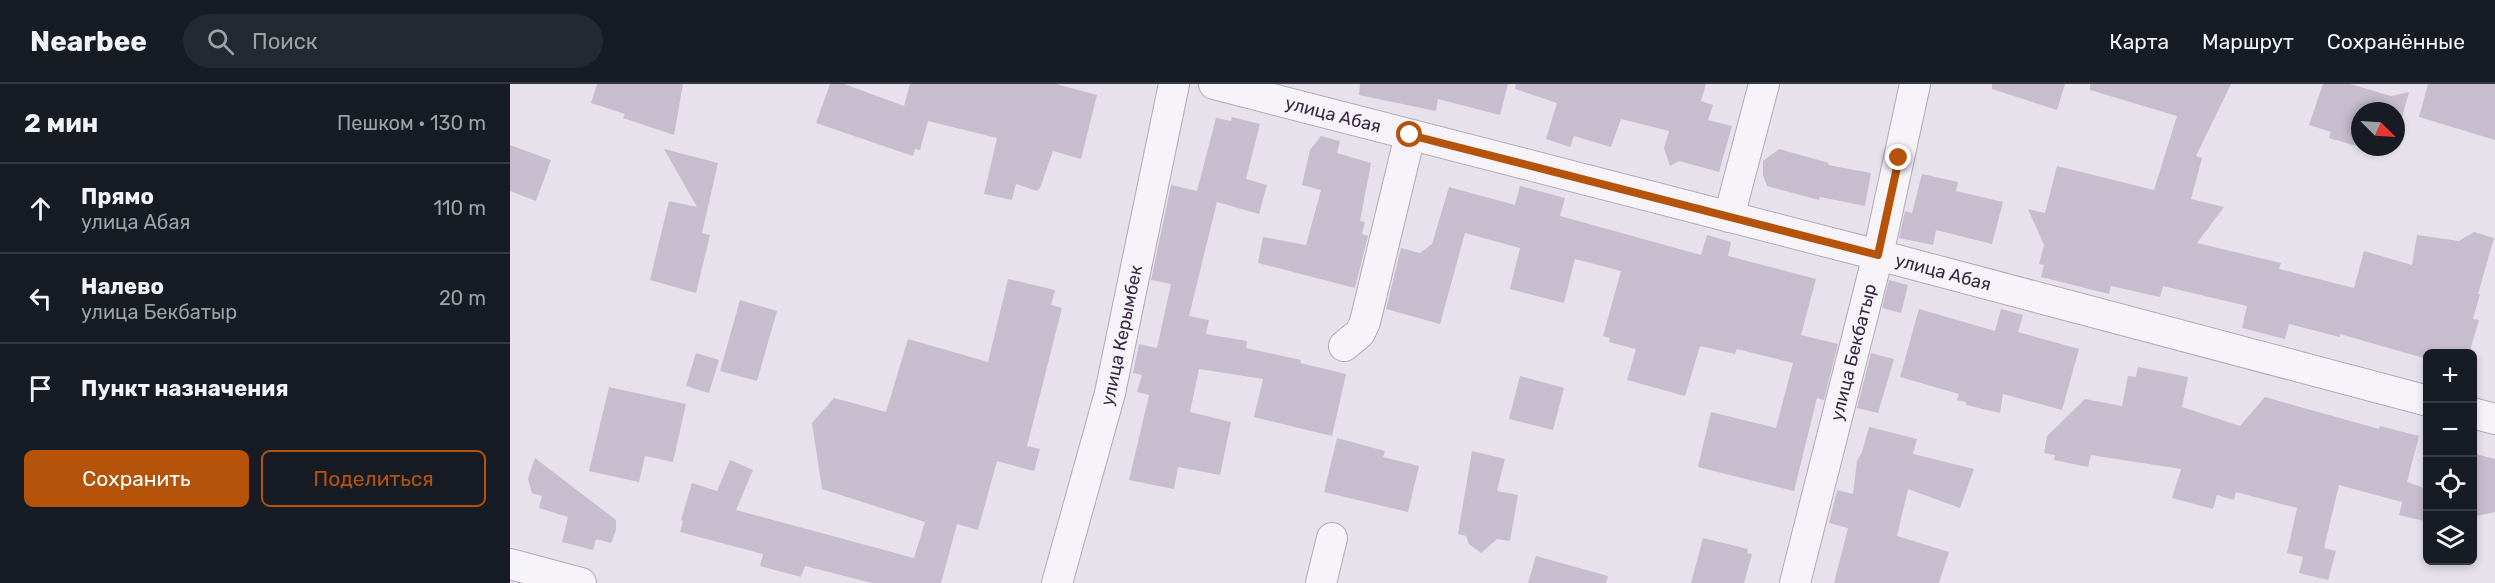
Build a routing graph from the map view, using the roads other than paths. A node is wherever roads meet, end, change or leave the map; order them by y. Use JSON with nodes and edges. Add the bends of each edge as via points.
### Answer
{"nodes":[{"id":1,"x":1174,"y":84,"type":"edge"},
{"id":2,"x":1214,"y":84,"type":"edge"},
{"id":3,"x":1764,"y":84,"type":"edge"},
{"id":4,"x":1916,"y":84,"type":"edge"},
{"id":5,"x":1410,"y":135,"type":"junction"},
{"id":6,"x":1729,"y":217,"type":"junction"},
{"id":7,"x":1878,"y":255,"type":"junction"},
{"id":8,"x":1344,"y":346,"type":"dead end"},
{"id":9,"x":2423,"y":400,"type":"edge"},
{"id":10,"x":2477,"y":414,"type":"edge"},
{"id":11,"x":2495,"y":419,"type":"edge"},
{"id":12,"x":1332,"y":538,"type":"dead end"},
{"id":13,"x":510,"y":564,"type":"edge"},
{"id":14,"x":581,"y":583,"type":"edge"},
{"id":15,"x":1057,"y":583,"type":"edge"},
{"id":16,"x":1321,"y":583,"type":"edge"},
{"id":17,"x":1796,"y":583,"type":"edge"}],
"edges":[{"from":1,"to":15,"type":"street","name":"улица Керымбек","via":[[1110,393]]},
{"from":2,"to":5,"type":"street","name":"улица Абая"},
{"from":3,"to":6,"type":"street"},
{"from":4,"to":7,"type":"street","name":"улица Бекбатыр"},
{"from":5,"to":6,"type":"street","name":"улица Абая"},
{"from":5,"to":8,"type":"street","via":[[1365,322],[1360,333]]},
{"from":6,"to":7,"type":"street","name":"улица Абая"},
{"from":7,"to":9,"type":"street","name":"улица Абая"},
{"from":7,"to":17,"type":"street","name":"улица Бекбатыр"},
{"from":10,"to":11,"type":"street"},
{"from":12,"to":16,"type":"street"},
{"from":13,"to":14,"type":"street"}]}
